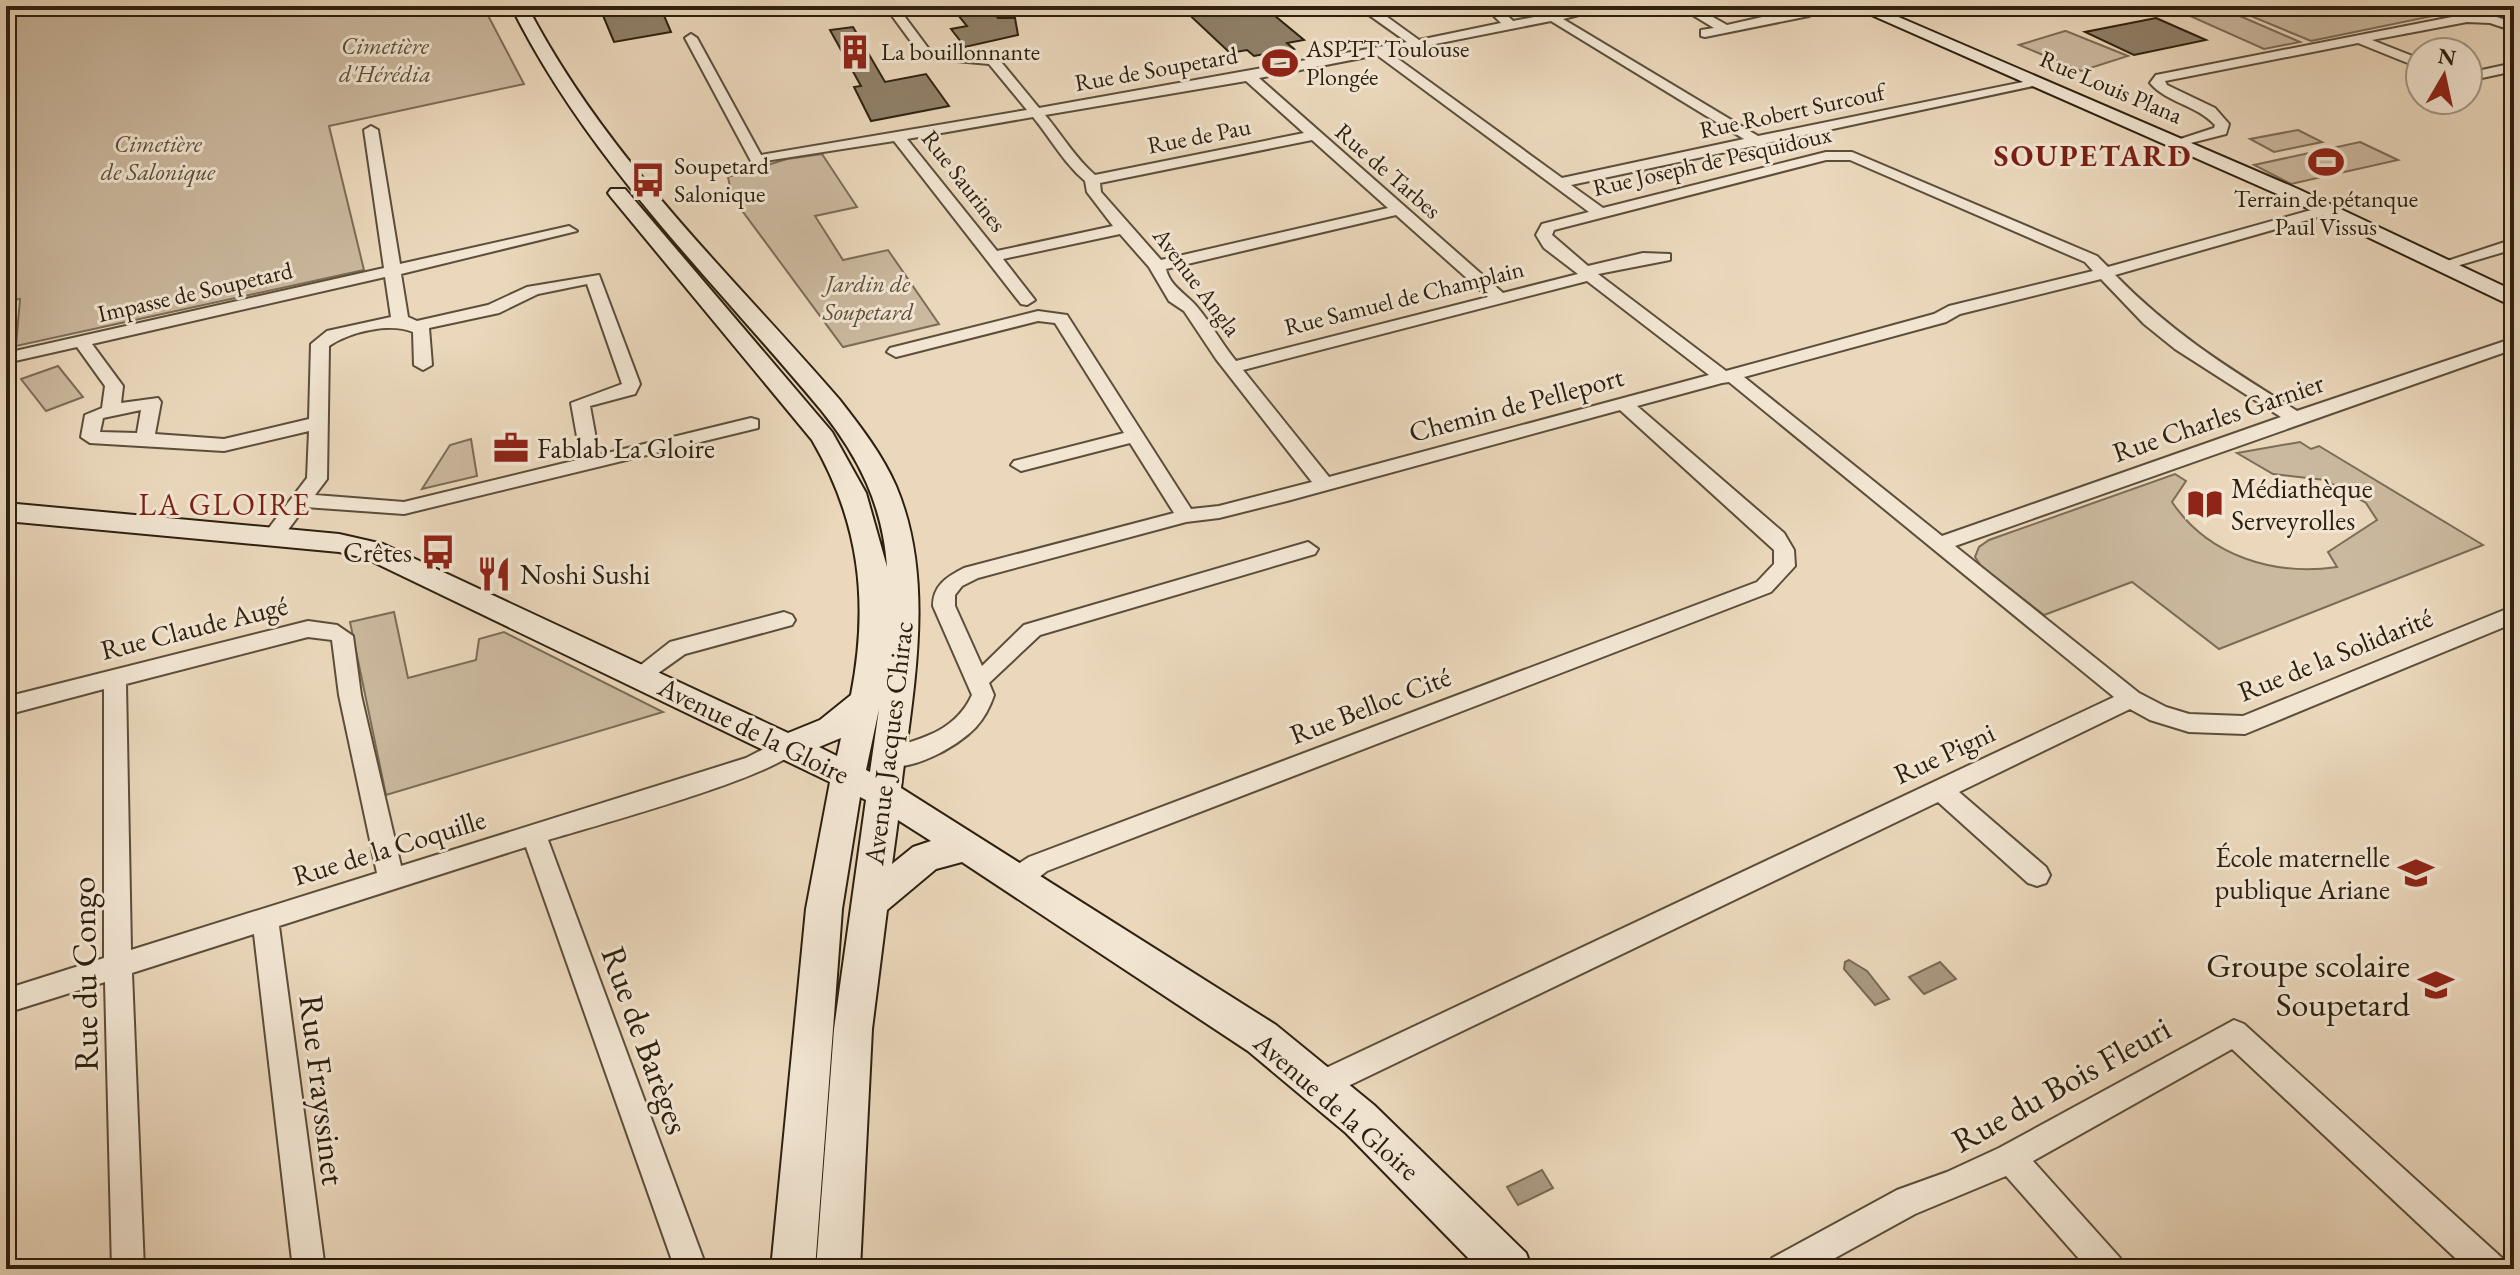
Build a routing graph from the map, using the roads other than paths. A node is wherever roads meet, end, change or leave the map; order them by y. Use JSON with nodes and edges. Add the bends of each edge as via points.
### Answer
{"nodes":[{"id":1,"x":500,"y":6,"type":"edge"},
{"id":2,"x":519,"y":6,"type":"edge"},
{"id":3,"x":900,"y":6,"type":"edge"},
{"id":4,"x":1376,"y":6,"type":"edge"},
{"id":5,"x":1490,"y":6,"type":"edge"},
{"id":6,"x":1609,"y":6,"type":"edge"},
{"id":7,"x":1684,"y":6,"type":"edge"},
{"id":8,"x":1821,"y":6,"type":"edge"},
{"id":9,"x":1859,"y":6,"type":"edge"},
{"id":10,"x":1554,"y":18,"type":"junction"},
{"id":11,"x":1512,"y":27,"type":"junction"},
{"id":12,"x":2514,"y":27,"type":"edge"},
{"id":13,"x":1724,"y":28,"type":"junction"},
{"id":14,"x":1705,"y":33,"type":"dead end"},
{"id":15,"x":691,"y":38,"type":"dead end"},
{"id":16,"x":2361,"y":40,"type":"junction"},
{"id":17,"x":1419,"y":45,"type":"junction"},
{"id":18,"x":1381,"y":52,"type":"junction"},
{"id":19,"x":2404,"y":57,"type":"edge"},
{"id":20,"x":2514,"y":67,"type":"edge"},
{"id":21,"x":2484,"y":74,"type":"edge"},
{"id":22,"x":1248,"y":76,"type":"junction"},
{"id":23,"x":535,"y":77,"type":"dead end"},
{"id":24,"x":2033,"y":82,"type":"junction"},
{"id":25,"x":1034,"y":112,"type":"junction"},
{"id":26,"x":371,"y":130,"type":"dead end"},
{"id":27,"x":897,"y":135,"type":"junction"},
{"id":28,"x":1314,"y":135,"type":"junction"},
{"id":29,"x":1755,"y":141,"type":"junction"},
{"id":30,"x":2175,"y":143,"type":"junction"},
{"id":31,"x":594,"y":163,"type":"dead end"},
{"id":32,"x":1793,"y":164,"type":"junction"},
{"id":33,"x":1092,"y":180,"type":"junction"},
{"id":34,"x":1559,"y":183,"type":"junction"},
{"id":35,"x":1399,"y":210,"type":"junction"},
{"id":36,"x":2327,"y":210,"type":"junction"},
{"id":37,"x":1599,"y":212,"type":"junction"},
{"id":38,"x":1126,"y":228,"type":"junction"},
{"id":39,"x":569,"y":231,"type":"dead end"},
{"id":40,"x":2514,"y":244,"type":"edge"},
{"id":41,"x":992,"y":257,"type":"junction"},
{"id":42,"x":1664,"y":257,"type":"dead end"},
{"id":43,"x":2443,"y":265,"type":"junction"},
{"id":44,"x":1157,"y":266,"type":"junction"},
{"id":45,"x":395,"y":272,"type":"junction"},
{"id":46,"x":2103,"y":272,"type":"junction"},
{"id":47,"x":1588,"y":276,"type":"junction"},
{"id":48,"x":1500,"y":299,"type":"junction"},
{"id":49,"x":1027,"y":300,"type":"dead end"},
{"id":50,"x":2514,"y":300,"type":"edge"},
{"id":51,"x":409,"y":323,"type":"junction"},
{"id":52,"x":82,"y":342,"type":"junction"},
{"id":53,"x":2514,"y":343,"type":"edge"},
{"id":54,"x":896,"y":352,"type":"dead end"},
{"id":55,"x":6,"y":358,"type":"edge"},
{"id":56,"x":423,"y":365,"type":"dead end"},
{"id":57,"x":1232,"y":367,"type":"junction"},
{"id":58,"x":1728,"y":377,"type":"junction"},
{"id":59,"x":1624,"y":404,"type":"junction"},
{"id":60,"x":111,"y":411,"type":"junction"},
{"id":61,"x":2298,"y":420,"type":"junction"},
{"id":62,"x":317,"y":423,"type":"junction"},
{"id":63,"x":751,"y":424,"type":"dead end"},
{"id":64,"x":1137,"y":436,"type":"junction"},
{"id":65,"x":145,"y":439,"type":"junction"},
{"id":66,"x":591,"y":463,"type":"junction"},
{"id":67,"x":1021,"y":465,"type":"dead end"},
{"id":68,"x":1325,"y":485,"type":"junction"},
{"id":69,"x":304,"y":501,"type":"junction"},
{"id":70,"x":6,"y":512,"type":"edge"},
{"id":71,"x":1186,"y":516,"type":"junction"},
{"id":72,"x":272,"y":537,"type":"junction"},
{"id":73,"x":1940,"y":544,"type":"junction"},
{"id":74,"x":1308,"y":549,"type":"dead end"},
{"id":75,"x":2514,"y":614,"type":"edge"},
{"id":76,"x":784,"y":620,"type":"dead end"},
{"id":77,"x":639,"y":675,"type":"junction"},
{"id":78,"x":115,"y":678,"type":"junction"},
{"id":79,"x":976,"y":680,"type":"junction"},
{"id":80,"x":2131,"y":699,"type":"junction"},
{"id":81,"x":866,"y":700,"type":"junction"},
{"id":82,"x":6,"y":706,"type":"edge"},
{"id":83,"x":789,"y":746,"type":"junction"},
{"id":84,"x":888,"y":758,"type":"junction"},
{"id":85,"x":849,"y":776,"type":"junction"},
{"id":86,"x":1941,"y":790,"type":"junction"},
{"id":87,"x":883,"y":793,"type":"junction"},
{"id":88,"x":534,"y":835,"type":"junction"},
{"id":89,"x":965,"y":847,"type":"junction"},
{"id":90,"x":2037,"y":875,"type":"dead end"},
{"id":91,"x":1016,"y":879,"type":"junction"},
{"id":92,"x":391,"y":880,"type":"junction"},
{"id":93,"x":870,"y":903,"type":"junction"},
{"id":94,"x":265,"y":919,"type":"junction"},
{"id":95,"x":118,"y":965,"type":"junction"},
{"id":96,"x":6,"y":1001,"type":"edge"},
{"id":97,"x":1321,"y":1085,"type":"junction"},
{"id":98,"x":2010,"y":1158,"type":"junction"},
{"id":99,"x":128,"y":1269,"type":"edge"},
{"id":100,"x":309,"y":1269,"type":"edge"},
{"id":101,"x":691,"y":1269,"type":"edge"},
{"id":102,"x":793,"y":1269,"type":"edge"},
{"id":103,"x":838,"y":1269,"type":"edge"},
{"id":104,"x":1510,"y":1269,"type":"edge"},
{"id":105,"x":1783,"y":1269,"type":"edge"},
{"id":106,"x":2109,"y":1269,"type":"edge"},
{"id":107,"x":2491,"y":1269,"type":"edge"}],
"edges":[{"from":1,"to":23,"type":"main road"},
{"from":2,"to":84,"type":"main road","name":"Avenue Jacques Chirac","via":[[553,72],[598,138],[857,438],[878,476],[890,505],[905,599],[899,695]]},
{"from":3,"to":25,"type":"street","name":"Avenue Angla","via":[[896,13],[927,55],[993,60]]},
{"from":4,"to":17,"type":"street","via":[[1373,12]]},
{"from":5,"to":11,"type":"street"},
{"from":6,"to":10,"type":"street","name":"Rue de Soupetard"},
{"from":7,"to":13,"type":"street"},
{"from":8,"to":13,"type":"street"},
{"from":9,"to":24,"type":"main road","name":"Rue Louis Plana"},
{"from":10,"to":11,"type":"street","name":"Rue de Soupetard"},
{"from":10,"to":29,"type":"street"},
{"from":11,"to":17,"type":"street","name":"Rue de Soupetard"},
{"from":12,"to":16,"type":"street","via":[[2467,18]]},
{"from":13,"to":14,"type":"street"},
{"from":15,"to":27,"type":"street","name":"Rue de Soupetard","via":[[757,160]]},
{"from":16,"to":19,"type":"street"},
{"from":16,"to":30,"type":"street","via":[[2161,78],[2157,83],[2162,88],[2210,111],[2222,124],[2221,131]]},
{"from":17,"to":18,"type":"street","name":"Rue de Soupetard"},
{"from":18,"to":22,"type":"street","name":"Rue de Soupetard"},
{"from":18,"to":34,"type":"street"},
{"from":20,"to":21,"type":"street"},
{"from":22,"to":25,"type":"street","name":"Rue de Soupetard"},
{"from":22,"to":28,"type":"street","name":"Rue de Tarbes"},
{"from":24,"to":29,"type":"street","name":"Rue Robert Surcouf"},
{"from":24,"to":30,"type":"main road","name":"Rue Louis Plana"},
{"from":25,"to":27,"type":"street","name":"Rue de Soupetard"},
{"from":25,"to":33,"type":"street","name":"Avenue Angla","via":[[1071,162]]},
{"from":26,"to":45,"type":"street"},
{"from":27,"to":41,"type":"street","name":"Rue Saurines"},
{"from":28,"to":33,"type":"street","name":"Rue de Pau"},
{"from":28,"to":35,"type":"street","name":"Rue de Tarbes"},
{"from":29,"to":32,"type":"street"},
{"from":29,"to":34,"type":"street","name":"Rue Robert Surcouf"},
{"from":30,"to":36,"type":"main road","name":"Rue Louis Plana"},
{"from":31,"to":81,"type":"main road","name":"Avenue Jacques Chirac","via":[[823,437],[847,474],[862,515],[876,594]]},
{"from":32,"to":37,"type":"street","name":"Rue Joseph de Pesquidoux"},
{"from":32,"to":46,"type":"street","name":"Rue Joseph de Pesquidoux","via":[[1835,155],[1861,159],[2083,255]]},
{"from":33,"to":38,"type":"street","name":"Avenue Angla","via":[[1094,192]]},
{"from":34,"to":37,"type":"street"},
{"from":35,"to":44,"type":"street"},
{"from":35,"to":48,"type":"street","name":"Rue de Tarbes"},
{"from":36,"to":43,"type":"main road","name":"Rue Louis Plana"},
{"from":36,"to":46,"type":"street","name":"Chemin de Pelleport"},
{"from":37,"to":47,"type":"street","name":"Rue Joseph de Pesquidoux","via":[[1544,230],[1550,245]]},
{"from":38,"to":41,"type":"street","name":"Rue Saurines"},
{"from":38,"to":44,"type":"street","name":"Avenue Angla"},
{"from":39,"to":45,"type":"street","name":"Impasse de Soupetard"},
{"from":40,"to":43,"type":"street"},
{"from":41,"to":49,"type":"street","name":"Rue Saurines"},
{"from":42,"to":47,"type":"street","name":"Rue Samuel de Champlain","via":[[1589,271]]},
{"from":43,"to":50,"type":"main road","name":"Rue Louis Plana"},
{"from":44,"to":57,"type":"street","name":"Avenue Angla","via":[[1175,297],[1190,308]]},
{"from":45,"to":51,"type":"street"},
{"from":45,"to":52,"type":"street","name":"Impasse de Soupetard"},
{"from":46,"to":58,"type":"street","name":"Chemin de Pelleport"},
{"from":46,"to":61,"type":"street","name":"Rue Joseph de Pesquidoux","via":[[2192,354]]},
{"from":47,"to":48,"type":"street","name":"Rue Samuel de Champlain"},
{"from":47,"to":58,"type":"street","name":"Rue Joseph de Pesquidoux"},
{"from":48,"to":57,"type":"street","name":"Rue Samuel de Champlain"},
{"from":51,"to":56,"type":"street","via":[[421,329]]},
{"from":51,"to":62,"type":"street","via":[[333,335],[320,344]]},
{"from":51,"to":66,"type":"street","via":[[493,309],[533,290],[593,278],[627,367],[629,390],[580,403]]},
{"from":52,"to":55,"type":"street","name":"Impasse de Soupetard"},
{"from":52,"to":60,"type":"street","via":[[114,386]]},
{"from":53,"to":61,"type":"street","name":"Rue Charles Garnier"},
{"from":54,"to":64,"type":"street","via":[[1038,316],[1061,319]]},
{"from":57,"to":68,"type":"street","name":"Avenue Angla"},
{"from":58,"to":59,"type":"street","name":"Chemin de Pelleport"},
{"from":58,"to":73,"type":"street"},
{"from":59,"to":68,"type":"street","name":"Chemin de Pelleport"},
{"from":59,"to":91,"type":"street","name":"Rue Belloc Cité","via":[[1777,538],[1785,566],[1775,579],[1038,864]]},
{"from":60,"to":65,"type":"street","via":[[152,402]]},
{"from":60,"to":65,"type":"street","via":[[94,415],[90,437]]},
{"from":61,"to":73,"type":"street","name":"Rue Charles Garnier"},
{"from":62,"to":65,"type":"street","via":[[224,445]]},
{"from":62,"to":69,"type":"street","via":[[317,479]]},
{"from":63,"to":66,"type":"street"},
{"from":64,"to":67,"type":"street"},
{"from":64,"to":71,"type":"street"},
{"from":66,"to":69,"type":"street","via":[[404,508]]},
{"from":68,"to":71,"type":"street","name":"Chemin de Pelleport"},
{"from":69,"to":72,"type":"street"},
{"from":70,"to":72,"type":"main road","name":"Avenue de la Gloire"},
{"from":71,"to":79,"type":"street","name":"Chemin de Pelleport","via":[[997,564],[955,581],[944,594],[944,606]]},
{"from":72,"to":77,"type":"main road","name":"Avenue de la Gloire","via":[[339,543],[387,555]]},
{"from":73,"to":80,"type":"street"},
{"from":74,"to":79,"type":"street","via":[[1032,630],[991,673]]},
{"from":75,"to":80,"type":"street","name":"Rue de la Solidarité","via":[[2245,725],[2189,723]]},
{"from":76,"to":77,"type":"street","via":[[678,648]]},
{"from":77,"to":83,"type":"main road","name":"Avenue de la Gloire"},
{"from":78,"to":82,"type":"street","name":"Rue Claude Augé"},
{"from":78,"to":92,"type":"street","name":"Rue Claude Augé","via":[[308,629],[342,636]]},
{"from":78,"to":95,"type":"street","name":"Rue du Congo"},
{"from":79,"to":84,"type":"street","name":"Chemin de Pelleport","via":[[983,695],[968,722],[919,750]]},
{"from":80,"to":86,"type":"street","name":"Rue Pigni"},
{"from":81,"to":83,"type":"main road","via":[[831,729]]},
{"from":81,"to":85,"type":"main road","name":"Avenue Jacques Chirac"},
{"from":83,"to":85,"type":"main road","name":"Avenue de la Gloire"},
{"from":83,"to":88,"type":"street","name":"Rue de la Coquille","via":[[754,765]]},
{"from":84,"to":87,"type":"main road","name":"Avenue Jacques Chirac"},
{"from":85,"to":87,"type":"main road","name":"Avenue de la Gloire"},
{"from":85,"to":102,"type":"main road","name":"Avenue Jacques Chirac","via":[[833,847],[824,925]]},
{"from":86,"to":90,"type":"street"},
{"from":86,"to":97,"type":"street","name":"Rue Pigni"},
{"from":87,"to":89,"type":"main road","name":"Avenue de la Gloire"},
{"from":87,"to":93,"type":"main road","name":"Avenue Jacques Chirac"},
{"from":88,"to":92,"type":"street","name":"Rue de la Coquille"},
{"from":88,"to":101,"type":"street","name":"Rue de Barèges"},
{"from":89,"to":91,"type":"main road","name":"Avenue de la Gloire"},
{"from":89,"to":93,"type":"main road","via":[[925,857]]},
{"from":91,"to":97,"type":"main road","name":"Avenue de la Gloire","via":[[1262,1038]]},
{"from":92,"to":94,"type":"street","name":"Rue de la Coquille"},
{"from":93,"to":103,"type":"main road","name":"Avenue Jacques Chirac","via":[[853,1029]]},
{"from":94,"to":95,"type":"street","name":"Rue de la Coquille"},
{"from":94,"to":100,"type":"street","name":"Rue Frayssinet"},
{"from":95,"to":96,"type":"street","name":"Rue de la Coquille"},
{"from":95,"to":99,"type":"street","name":"Rue du Congo"},
{"from":97,"to":104,"type":"main road","name":"Avenue de la Gloire"},
{"from":98,"to":105,"type":"street","name":"Rue du Bois Fleuri","via":[[1908,1201]]},
{"from":98,"to":106,"type":"street"},
{"from":98,"to":107,"type":"street","name":"Rue du Bois Fleuri","via":[[2234,1033]]}]}
